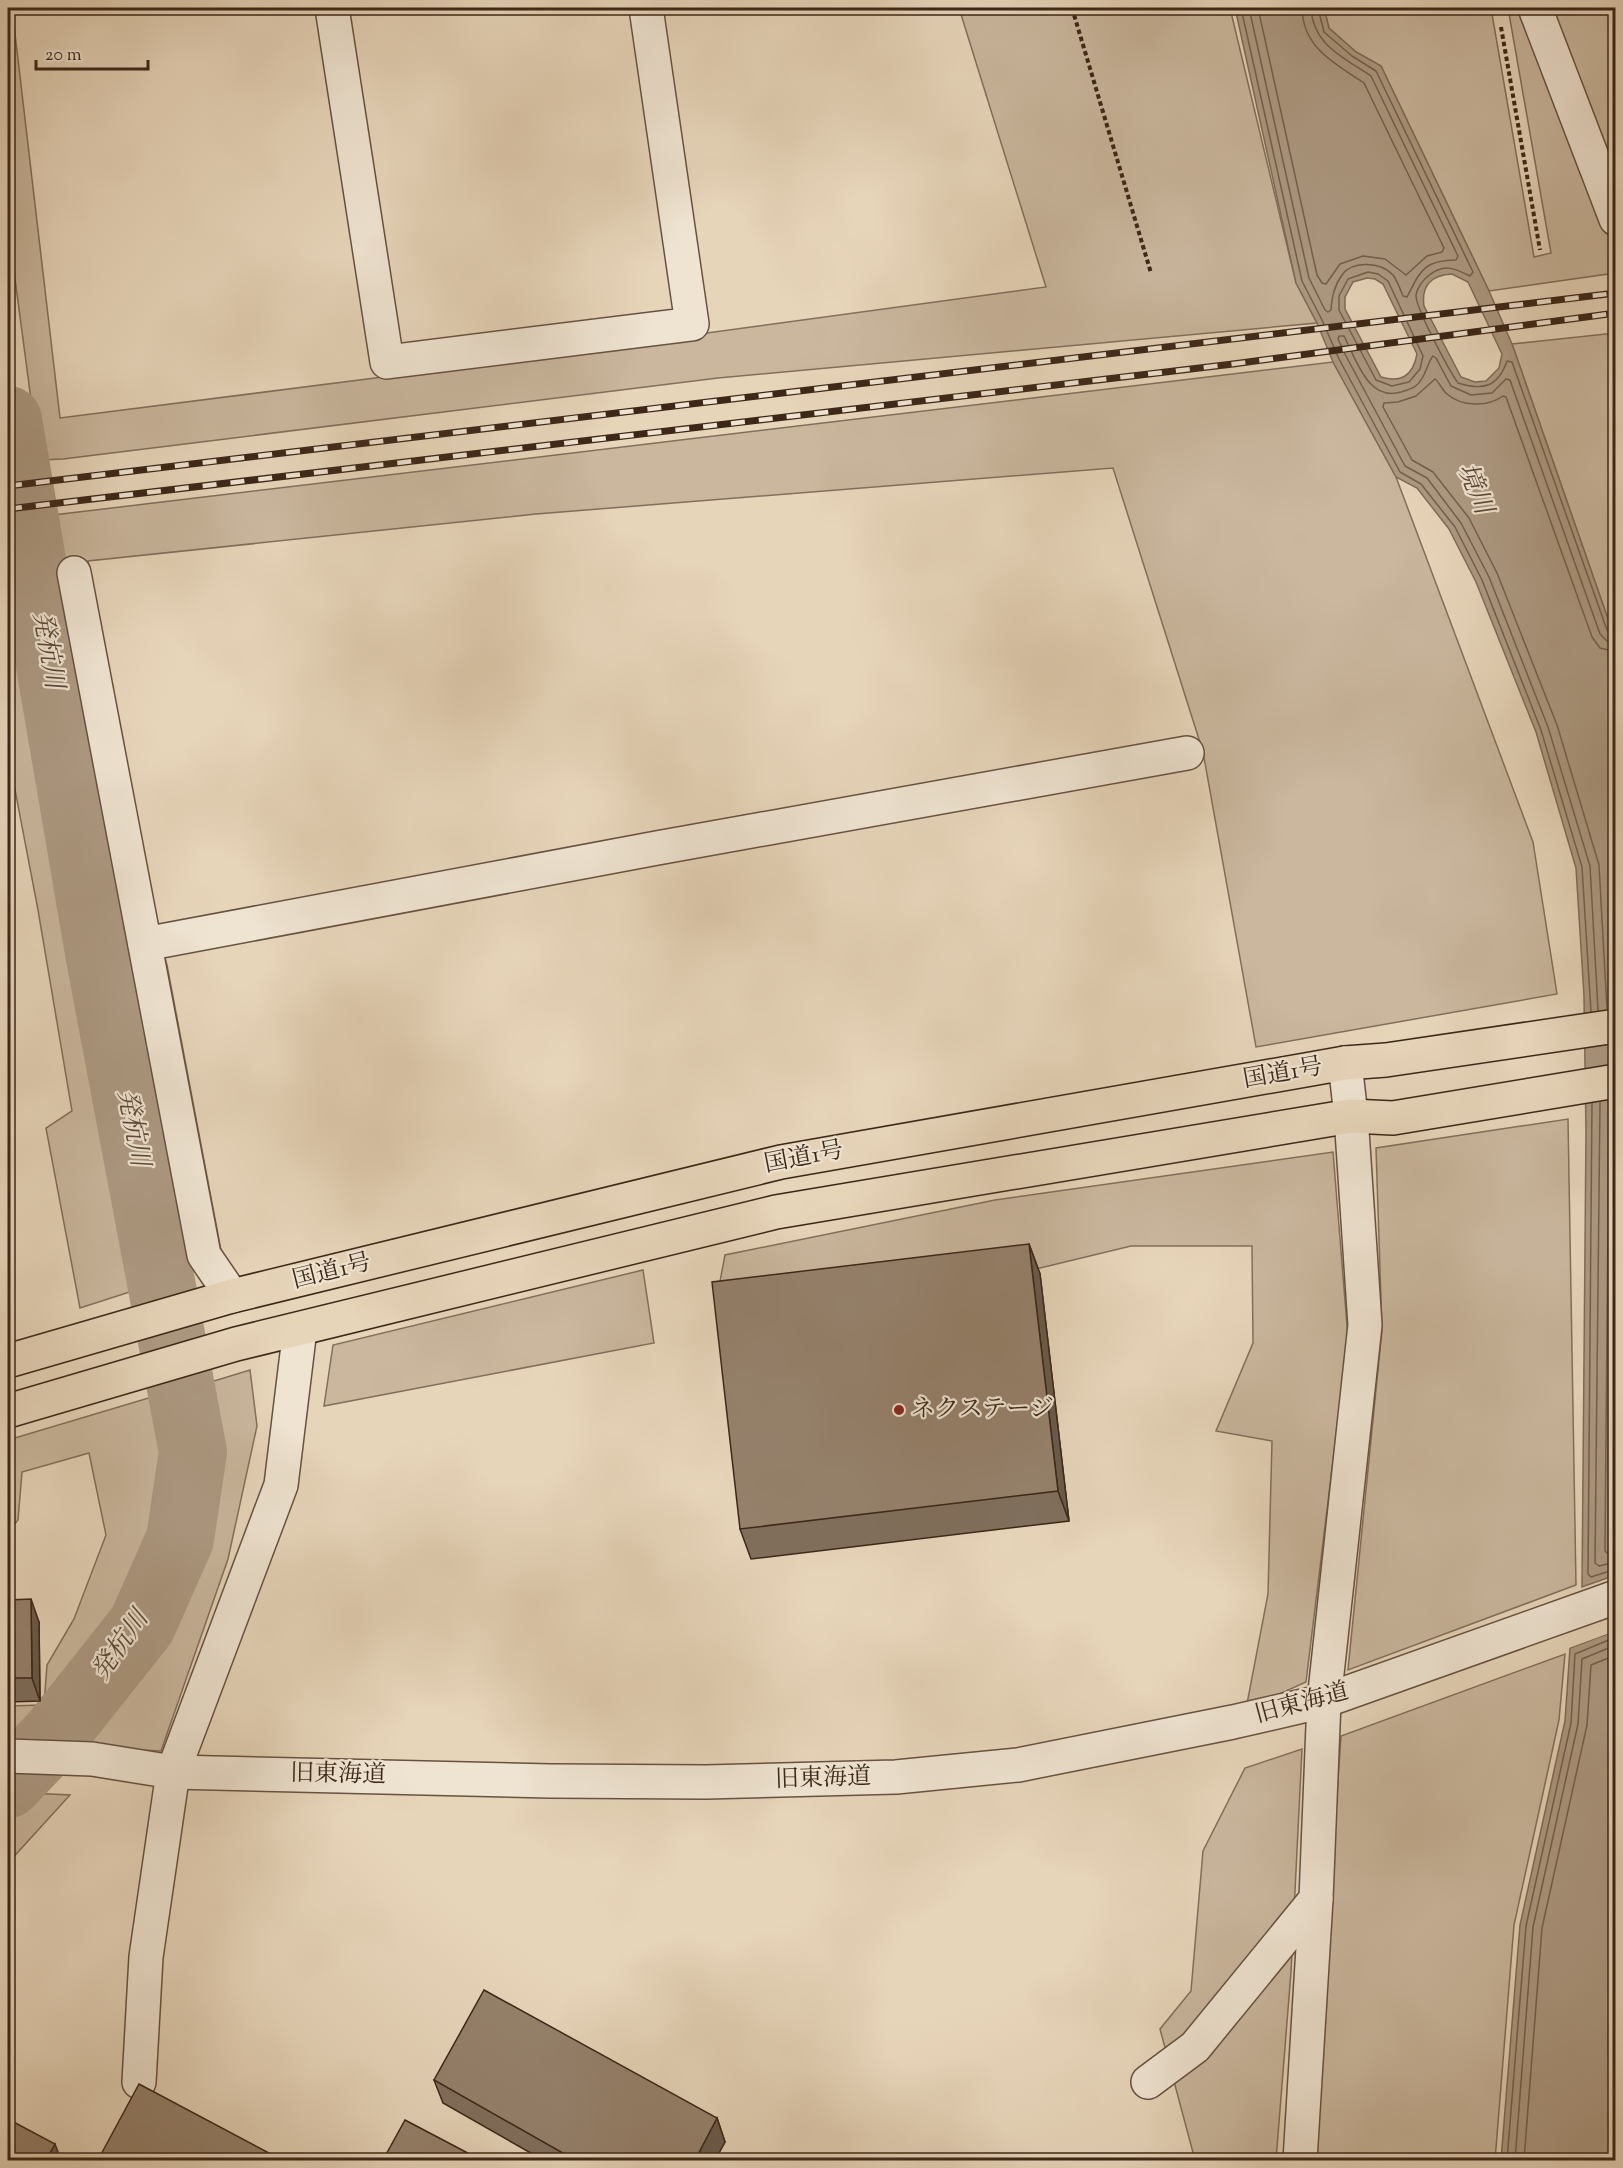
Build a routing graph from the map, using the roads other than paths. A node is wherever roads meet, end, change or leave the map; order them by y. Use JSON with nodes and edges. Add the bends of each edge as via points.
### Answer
{"nodes":[{"id":1,"x":332,"y":8,"type":"edge"},
{"id":2,"x":646,"y":8,"type":"edge"},
{"id":3,"x":1535,"y":8,"type":"edge"},
{"id":4,"x":1616,"y":219,"type":"edge"},
{"id":5,"x":75,"y":573,"type":"dead end"},
{"id":6,"x":1187,"y":753,"type":"dead end"},
{"id":7,"x":145,"y":945,"type":"junction"},
{"id":8,"x":1616,"y":1026,"type":"edge"},
{"id":9,"x":1345,"y":1063,"type":"junction"},
{"id":10,"x":1616,"y":1081,"type":"edge"},
{"id":11,"x":1351,"y":1116,"type":"junction"},
{"id":12,"x":232,"y":1296,"type":"junction"},
{"id":13,"x":300,"y":1329,"type":"junction"},
{"id":14,"x":8,"y":1361,"type":"edge"},
{"id":15,"x":8,"y":1411,"type":"edge"},
{"id":16,"x":1616,"y":1598,"type":"edge"},
{"id":17,"x":1335,"y":1697,"type":"junction"},
{"id":18,"x":8,"y":1756,"type":"edge"},
{"id":19,"x":173,"y":1772,"type":"junction"},
{"id":20,"x":1316,"y":1899,"type":"junction"},
{"id":21,"x":139,"y":2082,"type":"edge"},
{"id":22,"x":1148,"y":2082,"type":"dead end"},
{"id":23,"x":1300,"y":2160,"type":"edge"}],
"edges":[{"from":1,"to":2,"type":"street","via":[[387,362],[692,324]]},
{"from":3,"to":4,"type":"street"},
{"from":5,"to":7,"type":"street"},
{"from":6,"to":7,"type":"street"},
{"from":7,"to":12,"type":"street","via":[[204,1255]]},
{"from":8,"to":9,"type":"highway","name":"国道1号"},
{"from":9,"to":11,"type":"street"},
{"from":9,"to":12,"type":"highway","name":"国道1号","via":[[781,1162]]},
{"from":10,"to":11,"type":"highway","name":"国道1号","via":[[1393,1118]]},
{"from":11,"to":13,"type":"highway","name":"国道1号","via":[[776,1212]]},
{"from":11,"to":17,"type":"street","via":[[1365,1325]]},
{"from":12,"to":14,"type":"highway","name":"国道1号"},
{"from":13,"to":15,"type":"highway","name":"国道1号"},
{"from":13,"to":19,"type":"street","via":[[281,1485]]},
{"from":16,"to":17,"type":"street","name":"旧東海道"},
{"from":17,"to":19,"type":"street","name":"旧東海道","via":[[1233,1722],[1018,1765],[896,1777],[550,1781]]},
{"from":17,"to":20,"type":"street"},
{"from":18,"to":19,"type":"street","name":"旧東海道","via":[[92,1760]]},
{"from":19,"to":21,"type":"street","via":[[146,1958]]},
{"from":20,"to":22,"type":"street","via":[[1195,2047]]},
{"from":20,"to":23,"type":"street"}]}
